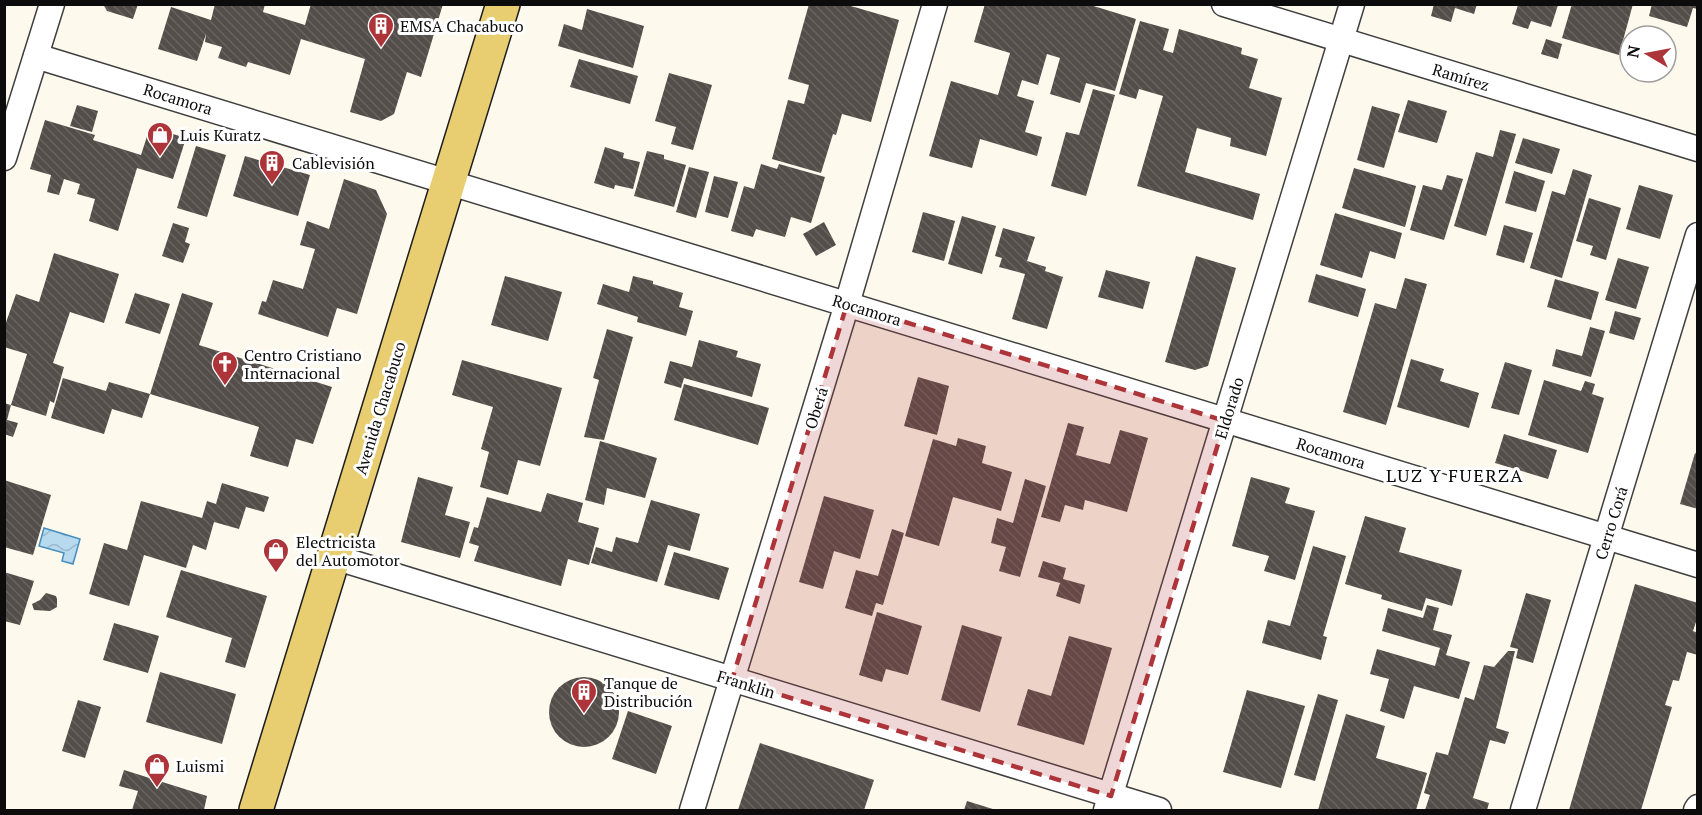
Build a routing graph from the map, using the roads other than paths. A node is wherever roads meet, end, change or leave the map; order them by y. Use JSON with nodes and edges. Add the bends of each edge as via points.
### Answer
{"nodes":[{"id":1,"x":52,"y":4,"type":"edge"},
{"id":2,"x":503,"y":4,"type":"edge"},
{"id":3,"x":935,"y":4,"type":"edge"},
{"id":4,"x":1224,"y":4,"type":"edge"},
{"id":5,"x":1352,"y":4,"type":"edge"},
{"id":6,"x":1341,"y":41,"type":"junction"},
{"id":7,"x":36,"y":56,"type":"junction"},
{"id":8,"x":1698,"y":149,"type":"edge"},
{"id":9,"x":4,"y":158,"type":"edge"},
{"id":10,"x":449,"y":181,"type":"junction"},
{"id":11,"x":1698,"y":235,"type":"edge"},
{"id":12,"x":848,"y":304,"type":"junction"},
{"id":13,"x":1226,"y":421,"type":"junction"},
{"id":14,"x":1606,"y":537,"type":"junction"},
{"id":15,"x":334,"y":557,"type":"junction"},
{"id":16,"x":1698,"y":565,"type":"edge"},
{"id":17,"x":732,"y":680,"type":"junction"},
{"id":18,"x":1108,"y":803,"type":"edge"},
{"id":19,"x":256,"y":810,"type":"edge"},
{"id":20,"x":692,"y":810,"type":"edge"},
{"id":21,"x":1159,"y":810,"type":"edge"},
{"id":22,"x":1523,"y":810,"type":"edge"}],
"edges":[{"from":1,"to":7,"type":"street"},
{"from":2,"to":10,"type":"main road","name":"Avenida Chacabuco"},
{"from":3,"to":12,"type":"street","name":"Oberá"},
{"from":4,"to":6,"type":"street","name":"Ramírez"},
{"from":5,"to":6,"type":"street","name":"Eldorado"},
{"from":6,"to":8,"type":"street","name":"Ramírez"},
{"from":6,"to":13,"type":"street","name":"Eldorado"},
{"from":7,"to":9,"type":"street"},
{"from":7,"to":10,"type":"street","name":"Rocamora"},
{"from":10,"to":12,"type":"street","name":"Rocamora"},
{"from":10,"to":15,"type":"main road","name":"Avenida Chacabuco"},
{"from":11,"to":14,"type":"street","name":"Cerro Corá"},
{"from":12,"to":13,"type":"street","name":"Rocamora"},
{"from":12,"to":17,"type":"street","name":"Oberá"},
{"from":13,"to":14,"type":"street","name":"Rocamora"},
{"from":13,"to":18,"type":"street","name":"Eldorado"},
{"from":14,"to":16,"type":"street","name":"Rocamora"},
{"from":14,"to":22,"type":"street","name":"Cerro Corá"},
{"from":15,"to":17,"type":"street","name":"Franklin"},
{"from":15,"to":19,"type":"main road","name":"Avenida Chacabuco"},
{"from":17,"to":18,"type":"street","name":"Franklin"},
{"from":17,"to":20,"type":"street","name":"Oberá"},
{"from":18,"to":21,"type":"street","name":"Franklin"}]}
